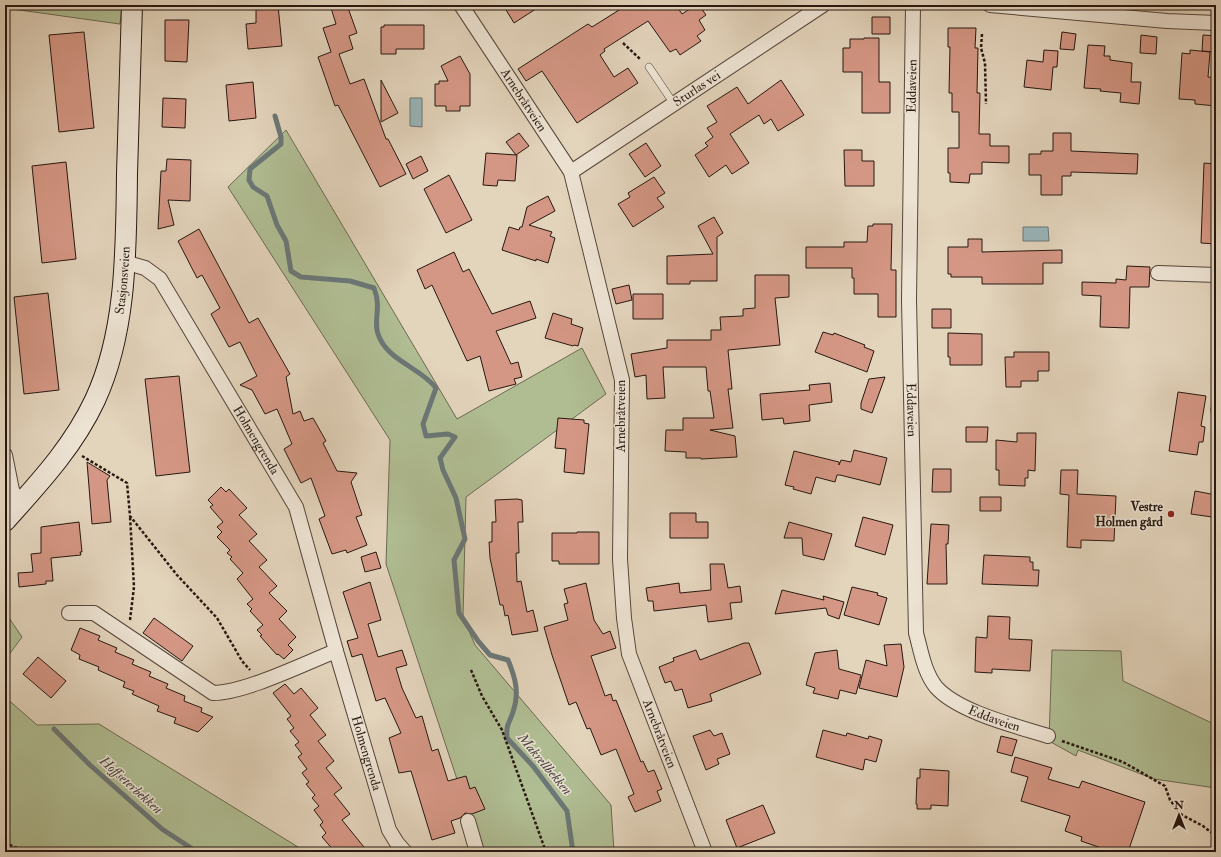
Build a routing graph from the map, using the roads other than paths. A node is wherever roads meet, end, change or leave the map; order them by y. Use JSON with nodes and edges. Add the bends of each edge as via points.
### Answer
{"nodes":[{"id":1,"x":132,"y":5,"type":"edge"},
{"id":2,"x":461,"y":5,"type":"edge"},
{"id":3,"x":823,"y":5,"type":"edge"},
{"id":4,"x":913,"y":5,"type":"edge"},
{"id":5,"x":990,"y":5,"type":"edge"},
{"id":6,"x":1216,"y":24,"type":"edge"},
{"id":7,"x":650,"y":67,"type":"road end"},
{"id":8,"x":674,"y":104,"type":"junction"},
{"id":9,"x":571,"y":172,"type":"junction"},
{"id":10,"x":124,"y":262,"type":"junction"},
{"id":11,"x":1158,"y":273,"type":"dead end"},
{"id":12,"x":1216,"y":275,"type":"edge"},
{"id":13,"x":5,"y":454,"type":"edge"},
{"id":14,"x":20,"y":504,"type":"junction"},
{"id":15,"x":5,"y":521,"type":"edge"},
{"id":16,"x":69,"y":613,"type":"dead end"},
{"id":17,"x":336,"y":651,"type":"junction"},
{"id":18,"x":1048,"y":736,"type":"road end"},
{"id":19,"x":468,"y":821,"type":"dead end"},
{"id":20,"x":405,"y":852,"type":"edge"},
{"id":21,"x":477,"y":852,"type":"edge"},
{"id":22,"x":705,"y":852,"type":"edge"}],
"edges":[{"from":1,"to":10,"type":"street","name":"Stasjonsveien"},
{"from":2,"to":9,"type":"street","name":"Arnebråtveien"},
{"from":3,"to":8,"type":"street","name":"Sturlas vei"},
{"from":4,"to":18,"type":"street","name":"Eddaveien","via":[[909,300],[916,633],[924,664],[936,686],[948,698],[995,720]]},
{"from":5,"to":6,"type":"street"},
{"from":7,"to":8,"type":"lane"},
{"from":8,"to":9,"type":"street","name":"Sturlas vei"},
{"from":9,"to":22,"type":"street","name":"Arnebråtveien","via":[[622,380],[620,559],[629,654]]},
{"from":10,"to":14,"type":"street","name":"Stasjonsveien","via":[[118,319],[107,370],[94,401],[68,447]]},
{"from":10,"to":17,"type":"street","name":"Holmengrenda","via":[[145,268],[160,279],[296,507]]},
{"from":11,"to":12,"type":"street"},
{"from":13,"to":14,"type":"street","via":[[12,490]]},
{"from":14,"to":15,"type":"street","name":"Stasjonsveien"},
{"from":16,"to":17,"type":"street","via":[[94,613],[213,693],[222,693],[260,681]]},
{"from":17,"to":20,"type":"street","name":"Holmengrenda","via":[[389,830]]},
{"from":19,"to":21,"type":"street"}]}
